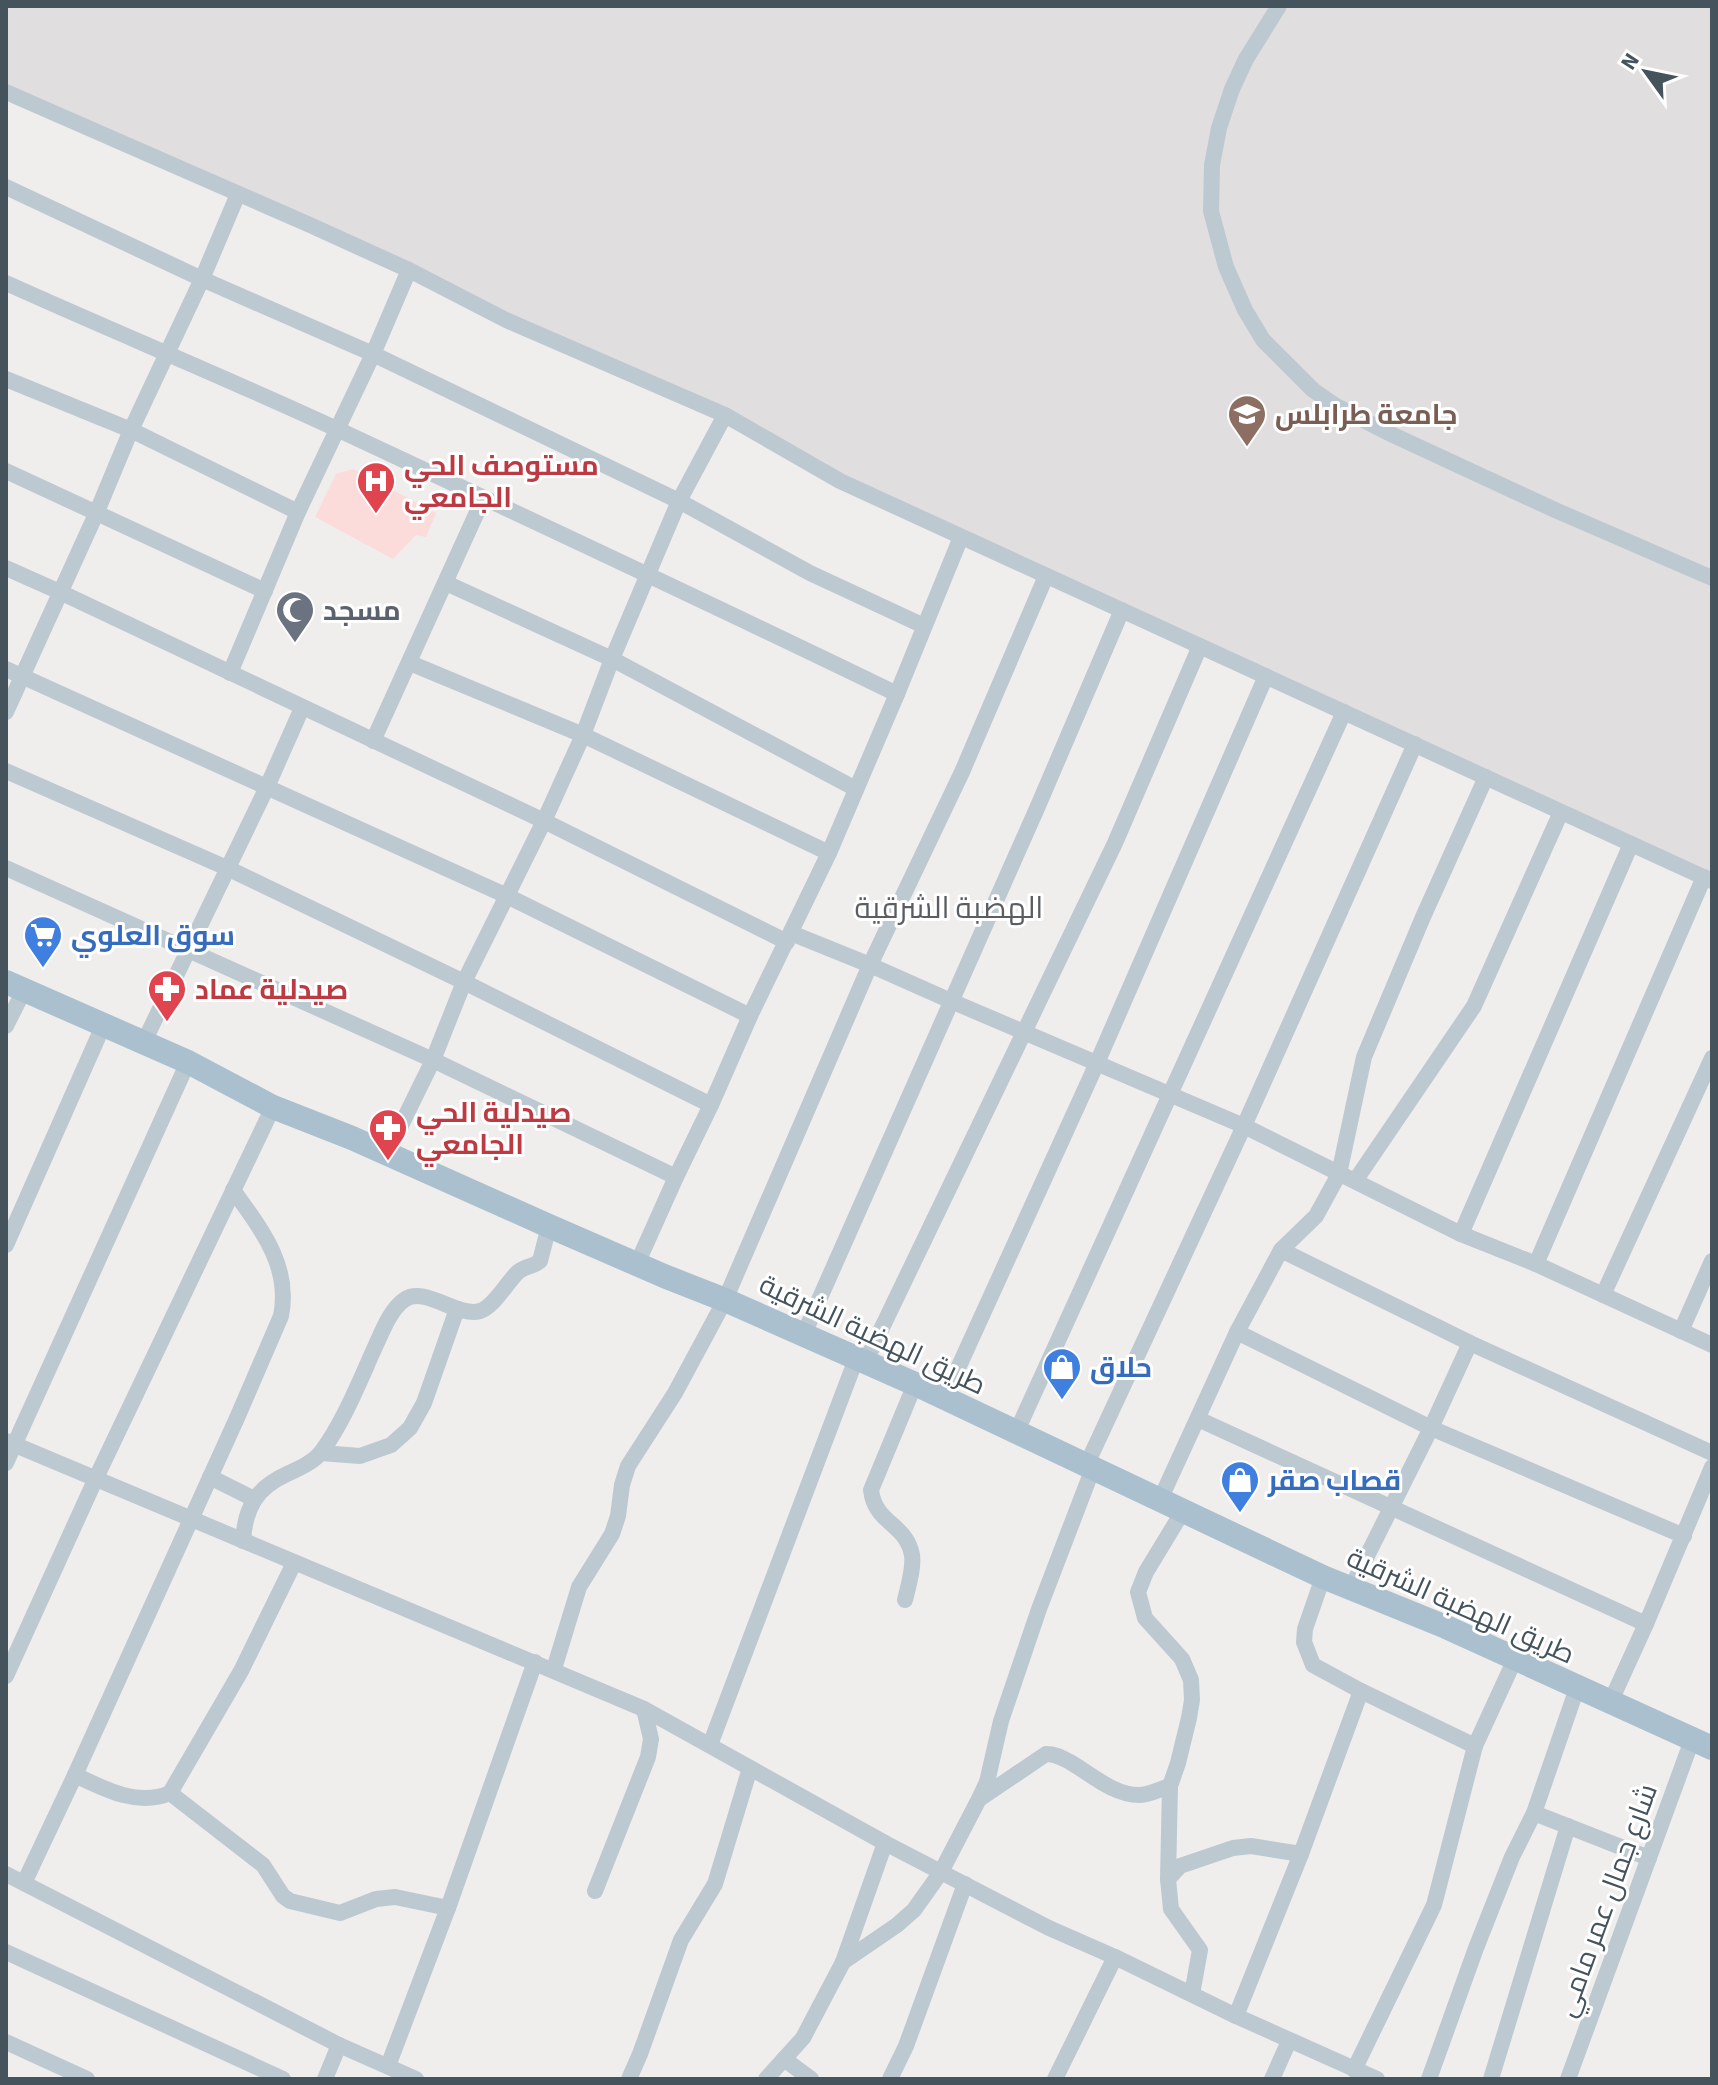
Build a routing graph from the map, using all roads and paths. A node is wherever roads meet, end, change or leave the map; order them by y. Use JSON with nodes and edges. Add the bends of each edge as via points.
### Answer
{"nodes":[{"id":1,"x":1279,"y":6,"type":"edge"},
{"id":2,"x":6,"y":92,"type":"edge"},
{"id":3,"x":6,"y":187,"type":"edge"},
{"id":4,"x":238,"y":194,"type":"junction"},
{"id":5,"x":409,"y":270,"type":"junction"},
{"id":6,"x":202,"y":279,"type":"junction"},
{"id":7,"x":6,"y":283,"type":"edge"},
{"id":8,"x":373,"y":354,"type":"junction"},
{"id":9,"x":166,"y":355,"type":"junction"},
{"id":10,"x":6,"y":379,"type":"edge"},
{"id":11,"x":725,"y":415,"type":"junction"},
{"id":12,"x":337,"y":429,"type":"junction"},
{"id":13,"x":131,"y":430,"type":"junction"},
{"id":14,"x":6,"y":471,"type":"edge"},
{"id":15,"x":483,"y":499,"type":"junction"},
{"id":16,"x":679,"y":501,"type":"junction"},
{"id":17,"x":298,"y":512,"type":"junction"},
{"id":18,"x":96,"y":514,"type":"junction"},
{"id":19,"x":961,"y":537,"type":"junction"},
{"id":20,"x":6,"y":568,"type":"edge"},
{"id":21,"x":647,"y":573,"type":"junction"},
{"id":22,"x":1046,"y":576,"type":"junction"},
{"id":23,"x":1712,"y":578,"type":"edge"},
{"id":24,"x":446,"y":583,"type":"junction"},
{"id":25,"x":265,"y":591,"type":"junction"},
{"id":26,"x":60,"y":592,"type":"junction"},
{"id":27,"x":1122,"y":610,"type":"junction"},
{"id":28,"x":924,"y":626,"type":"junction"},
{"id":29,"x":1200,"y":646,"type":"junction"},
{"id":30,"x":612,"y":659,"type":"junction"},
{"id":31,"x":410,"y":663,"type":"junction"},
{"id":32,"x":6,"y":669,"type":"edge"},
{"id":33,"x":230,"y":673,"type":"junction"},
{"id":34,"x":23,"y":676,"type":"junction"},
{"id":35,"x":1266,"y":676,"type":"junction"},
{"id":36,"x":897,"y":694,"type":"junction"},
{"id":37,"x":302,"y":708,"type":"junction"},
{"id":38,"x":6,"y":712,"type":"edge"},
{"id":39,"x":1344,"y":712,"type":"junction"},
{"id":40,"x":583,"y":735,"type":"junction"},
{"id":41,"x":373,"y":741,"type":"junction"},
{"id":42,"x":1415,"y":744,"type":"junction"},
{"id":43,"x":6,"y":771,"type":"edge"},
{"id":44,"x":1486,"y":777,"type":"junction"},
{"id":45,"x":267,"y":787,"type":"junction"},
{"id":46,"x":856,"y":789,"type":"junction"},
{"id":47,"x":1561,"y":812,"type":"junction"},
{"id":48,"x":544,"y":821,"type":"junction"},
{"id":49,"x":1631,"y":844,"type":"junction"},
{"id":50,"x":829,"y":853,"type":"junction"},
{"id":51,"x":6,"y":868,"type":"edge"},
{"id":52,"x":227,"y":868,"type":"junction"},
{"id":53,"x":1708,"y":879,"type":"edge"},
{"id":54,"x":507,"y":896,"type":"junction"},
{"id":55,"x":789,"y":937,"type":"junction"},
{"id":56,"x":190,"y":950,"type":"junction"},
{"id":57,"x":870,"y":965,"type":"junction"},
{"id":58,"x":464,"y":982,"type":"junction"},
{"id":59,"x":15,"y":986,"type":"edge"},
{"id":60,"x":951,"y":1001,"type":"junction"},
{"id":61,"x":750,"y":1016,"type":"junction"},
{"id":62,"x":6,"y":1026,"type":"edge"},
{"id":63,"x":103,"y":1026,"type":"junction"},
{"id":64,"x":1024,"y":1031,"type":"junction"},
{"id":65,"x":143,"y":1044,"type":"junction"},
{"id":66,"x":1712,"y":1058,"type":"edge"},
{"id":67,"x":433,"y":1060,"type":"junction"},
{"id":68,"x":188,"y":1062,"type":"junction"},
{"id":69,"x":1097,"y":1063,"type":"junction"},
{"id":70,"x":1169,"y":1095,"type":"junction"},
{"id":71,"x":711,"y":1105,"type":"junction"},
{"id":72,"x":273,"y":1107,"type":"junction"},
{"id":73,"x":1244,"y":1126,"type":"junction"},
{"id":74,"x":387,"y":1154,"type":"junction"},
{"id":75,"x":1339,"y":1174,"type":"junction"},
{"id":76,"x":676,"y":1177,"type":"junction"},
{"id":77,"x":1355,"y":1181,"type":"junction"},
{"id":78,"x":233,"y":1190,"type":"junction"},
{"id":79,"x":549,"y":1226,"type":"junction"},
{"id":80,"x":1461,"y":1234,"type":"junction"},
{"id":81,"x":6,"y":1245,"type":"edge"},
{"id":82,"x":1281,"y":1250,"type":"junction"},
{"id":83,"x":1712,"y":1261,"type":"edge"},
{"id":84,"x":637,"y":1264,"type":"junction"},
{"id":85,"x":1536,"y":1264,"type":"junction"},
{"id":86,"x":1603,"y":1295,"type":"junction"},
{"id":87,"x":725,"y":1300,"type":"junction"},
{"id":88,"x":457,"y":1309,"type":"junction"},
{"id":89,"x":1681,"y":1331,"type":"junction"},
{"id":90,"x":1237,"y":1332,"type":"junction"},
{"id":91,"x":803,"y":1336,"type":"junction"},
{"id":92,"x":1470,"y":1343,"type":"junction"},
{"id":93,"x":1712,"y":1345,"type":"edge"},
{"id":94,"x":861,"y":1361,"type":"junction"},
{"id":95,"x":915,"y":1384,"type":"junction"},
{"id":96,"x":944,"y":1399,"type":"junction"},
{"id":97,"x":1198,"y":1419,"type":"junction"},
{"id":98,"x":1431,"y":1428,"type":"junction"},
{"id":99,"x":1016,"y":1433,"type":"junction"},
{"id":100,"x":10,"y":1442,"type":"edge"},
{"id":101,"x":321,"y":1453,"type":"junction"},
{"id":102,"x":1712,"y":1453,"type":"edge"},
{"id":103,"x":6,"y":1463,"type":"edge"},
{"id":104,"x":1090,"y":1467,"type":"junction"},
{"id":105,"x":1712,"y":1467,"type":"edge"},
{"id":106,"x":210,"y":1477,"type":"junction"},
{"id":107,"x":96,"y":1478,"type":"junction"},
{"id":108,"x":254,"y":1499,"type":"junction"},
{"id":109,"x":1160,"y":1500,"type":"junction"},
{"id":110,"x":1705,"y":1504,"type":"edge"},
{"id":111,"x":1391,"y":1507,"type":"junction"},
{"id":112,"x":1183,"y":1511,"type":"junction"},
{"id":113,"x":191,"y":1518,"type":"junction"},
{"id":114,"x":1684,"y":1536,"type":"junction"},
{"id":115,"x":243,"y":1541,"type":"junction"},
{"id":116,"x":294,"y":1563,"type":"junction"},
{"id":117,"x":1323,"y":1577,"type":"junction"},
{"id":118,"x":1351,"y":1588,"type":"junction"},
{"id":119,"x":905,"y":1600,"type":"dead end"},
{"id":120,"x":1646,"y":1624,"type":"junction"},
{"id":121,"x":1515,"y":1659,"type":"junction"},
{"id":122,"x":535,"y":1662,"type":"junction"},
{"id":123,"x":554,"y":1669,"type":"junction"},
{"id":124,"x":6,"y":1676,"type":"edge"},
{"id":125,"x":1577,"y":1688,"type":"junction"},
{"id":126,"x":1361,"y":1691,"type":"junction"},
{"id":127,"x":1610,"y":1703,"type":"junction"},
{"id":128,"x":644,"y":1709,"type":"junction"},
{"id":129,"x":1702,"y":1744,"type":"edge"},
{"id":130,"x":710,"y":1745,"type":"junction"},
{"id":131,"x":1475,"y":1746,"type":"junction"},
{"id":132,"x":750,"y":1768,"type":"junction"},
{"id":133,"x":75,"y":1775,"type":"junction"},
{"id":134,"x":1170,"y":1786,"type":"junction"},
{"id":135,"x":170,"y":1793,"type":"junction"},
{"id":136,"x":979,"y":1799,"type":"junction"},
{"id":137,"x":1534,"y":1813,"type":"junction"},
{"id":138,"x":1568,"y":1826,"type":"junction"},
{"id":139,"x":885,"y":1843,"type":"junction"},
{"id":140,"x":1301,"y":1854,"type":"junction"},
{"id":141,"x":1649,"y":1858,"type":"junction"},
{"id":142,"x":941,"y":1872,"type":"junction"},
{"id":143,"x":6,"y":1874,"type":"edge"},
{"id":144,"x":1168,"y":1879,"type":"junction"},
{"id":145,"x":24,"y":1883,"type":"junction"},
{"id":146,"x":965,"y":1884,"type":"junction"},
{"id":147,"x":595,"y":1891,"type":"dead end"},
{"id":148,"x":448,"y":1908,"type":"junction"},
{"id":149,"x":6,"y":1952,"type":"edge"},
{"id":150,"x":1115,"y":1957,"type":"junction"},
{"id":151,"x":843,"y":1962,"type":"junction"},
{"id":152,"x":1192,"y":1994,"type":"junction"},
{"id":153,"x":1236,"y":2016,"type":"junction"},
{"id":154,"x":1289,"y":2041,"type":"junction"},
{"id":155,"x":6,"y":2042,"type":"edge"},
{"id":156,"x":339,"y":2045,"type":"junction"},
{"id":157,"x":784,"y":2059,"type":"junction"},
{"id":158,"x":388,"y":2066,"type":"junction"},
{"id":159,"x":1354,"y":2070,"type":"junction"},
{"id":160,"x":413,"y":2078,"type":"edge"},
{"id":161,"x":87,"y":2079,"type":"edge"},
{"id":162,"x":283,"y":2079,"type":"edge"},
{"id":163,"x":325,"y":2079,"type":"edge"},
{"id":164,"x":629,"y":2079,"type":"edge"},
{"id":165,"x":766,"y":2079,"type":"edge"},
{"id":166,"x":811,"y":2079,"type":"edge"},
{"id":167,"x":890,"y":2079,"type":"edge"},
{"id":168,"x":1055,"y":2079,"type":"edge"},
{"id":169,"x":1272,"y":2079,"type":"edge"},
{"id":170,"x":1377,"y":2079,"type":"edge"},
{"id":171,"x":1429,"y":2079,"type":"edge"},
{"id":172,"x":1491,"y":2079,"type":"edge"},
{"id":173,"x":1568,"y":2079,"type":"edge"}],
"edges":[{"from":1,"to":23,"type":"street","via":[[1232,89],[1212,165],[1211,211],[1226,267],[1263,340],[1336,406]]},
{"from":2,"to":4,"type":"street"},
{"from":3,"to":6,"type":"street"},
{"from":4,"to":5,"type":"street"},
{"from":4,"to":6,"type":"street"},
{"from":5,"to":8,"type":"street"},
{"from":5,"to":11,"type":"street","via":[[506,320]]},
{"from":6,"to":8,"type":"street"},
{"from":6,"to":9,"type":"street"},
{"from":7,"to":9,"type":"street"},
{"from":8,"to":12,"type":"street"},
{"from":8,"to":16,"type":"street"},
{"from":9,"to":12,"type":"street"},
{"from":9,"to":13,"type":"street"},
{"from":10,"to":13,"type":"street"},
{"from":11,"to":16,"type":"street"},
{"from":11,"to":19,"type":"street","via":[[840,481]]},
{"from":12,"to":15,"type":"street"},
{"from":12,"to":17,"type":"street"},
{"from":13,"to":17,"type":"street"},
{"from":13,"to":18,"type":"street"},
{"from":14,"to":18,"type":"street"},
{"from":15,"to":21,"type":"street"},
{"from":15,"to":24,"type":"street"},
{"from":16,"to":21,"type":"street"},
{"from":16,"to":28,"type":"street","via":[[810,573]]},
{"from":17,"to":25,"type":"street"},
{"from":18,"to":25,"type":"street"},
{"from":18,"to":26,"type":"street"},
{"from":19,"to":22,"type":"street"},
{"from":19,"to":28,"type":"street"},
{"from":20,"to":26,"type":"street"},
{"from":21,"to":30,"type":"street"},
{"from":21,"to":36,"type":"street"},
{"from":22,"to":27,"type":"street"},
{"from":22,"to":57,"type":"street","via":[[962,772]]},
{"from":24,"to":30,"type":"street"},
{"from":24,"to":31,"type":"street"},
{"from":25,"to":33,"type":"street"},
{"from":26,"to":33,"type":"street"},
{"from":26,"to":34,"type":"street"},
{"from":27,"to":29,"type":"street"},
{"from":27,"to":60,"type":"street"},
{"from":28,"to":36,"type":"street"},
{"from":29,"to":35,"type":"street"},
{"from":29,"to":64,"type":"street","via":[[1115,843]]},
{"from":30,"to":40,"type":"street"},
{"from":30,"to":46,"type":"street"},
{"from":31,"to":40,"type":"street"},
{"from":31,"to":41,"type":"street"},
{"from":32,"to":34,"type":"street"},
{"from":33,"to":37,"type":"street"},
{"from":34,"to":38,"type":"street"},
{"from":34,"to":45,"type":"street"},
{"from":35,"to":39,"type":"street"},
{"from":35,"to":69,"type":"street"},
{"from":36,"to":46,"type":"street"},
{"from":37,"to":41,"type":"street"},
{"from":37,"to":45,"type":"street"},
{"from":39,"to":42,"type":"street"},
{"from":39,"to":70,"type":"street"},
{"from":40,"to":48,"type":"street"},
{"from":40,"to":50,"type":"street"},
{"from":41,"to":48,"type":"street"},
{"from":42,"to":44,"type":"street"},
{"from":42,"to":73,"type":"street"},
{"from":43,"to":52,"type":"street"},
{"from":44,"to":47,"type":"street"},
{"from":44,"to":75,"type":"street","via":[[1364,1057]]},
{"from":45,"to":52,"type":"street"},
{"from":45,"to":54,"type":"street"},
{"from":46,"to":50,"type":"street"},
{"from":47,"to":49,"type":"street"},
{"from":47,"to":77,"type":"street","via":[[1474,1006]]},
{"from":48,"to":54,"type":"street"},
{"from":48,"to":55,"type":"street"},
{"from":49,"to":53,"type":"street"},
{"from":49,"to":80,"type":"street"},
{"from":50,"to":55,"type":"street"},
{"from":51,"to":56,"type":"street"},
{"from":52,"to":56,"type":"street"},
{"from":52,"to":58,"type":"street"},
{"from":53,"to":85,"type":"street"},
{"from":54,"to":58,"type":"street"},
{"from":54,"to":61,"type":"street"},
{"from":55,"to":57,"type":"street"},
{"from":55,"to":61,"type":"street"},
{"from":56,"to":65,"type":"street"},
{"from":56,"to":67,"type":"street"},
{"from":57,"to":60,"type":"street"},
{"from":57,"to":87,"type":"street"},
{"from":58,"to":67,"type":"street"},
{"from":58,"to":71,"type":"street"},
{"from":59,"to":62,"type":"street"},
{"from":59,"to":63,"type":"main road","name":"طريق الهضبة الشرقية"},
{"from":60,"to":64,"type":"street"},
{"from":60,"to":91,"type":"street"},
{"from":61,"to":71,"type":"street"},
{"from":63,"to":65,"type":"main road","name":"طريق الهضبة الشرقية"},
{"from":63,"to":81,"type":"street"},
{"from":64,"to":69,"type":"street"},
{"from":64,"to":94,"type":"street"},
{"from":65,"to":68,"type":"main road","name":"طريق الهضبة الشرقية"},
{"from":66,"to":86,"type":"street"},
{"from":67,"to":74,"type":"street"},
{"from":67,"to":76,"type":"street"},
{"from":68,"to":72,"type":"main road","name":"طريق الهضبة الشرقية"},
{"from":68,"to":100,"type":"street"},
{"from":69,"to":70,"type":"street"},
{"from":69,"to":96,"type":"street"},
{"from":70,"to":73,"type":"street"},
{"from":70,"to":99,"type":"street"},
{"from":71,"to":76,"type":"street"},
{"from":72,"to":74,"type":"main road","name":"طريق الهضبة الشرقية"},
{"from":72,"to":78,"type":"street"},
{"from":73,"to":75,"type":"street"},
{"from":73,"to":104,"type":"street"},
{"from":74,"to":79,"type":"main road","name":"طريق الهضبة الشرقية"},
{"from":75,"to":77,"type":"street"},
{"from":75,"to":82,"type":"street","via":[[1316,1216]]},
{"from":76,"to":84,"type":"street"},
{"from":77,"to":80,"type":"street"},
{"from":78,"to":106,"type":"street","via":[[270,1247],[285,1298]]},
{"from":78,"to":107,"type":"street"},
{"from":79,"to":84,"type":"main road","name":"طريق الهضبة الشرقية"},
{"from":79,"to":88,"type":"street","via":[[538,1263],[520,1270],[486,1309]]},
{"from":80,"to":85,"type":"street"},
{"from":82,"to":90,"type":"street"},
{"from":82,"to":92,"type":"street"},
{"from":83,"to":89,"type":"street"},
{"from":84,"to":87,"type":"main road","name":"طريق الهضبة الشرقية"},
{"from":85,"to":86,"type":"street"},
{"from":86,"to":89,"type":"street"},
{"from":87,"to":91,"type":"main road","name":"طريق الهضبة الشرقية"},
{"from":87,"to":123,"type":"street","via":[[628,1466],[612,1534],[579,1587]]},
{"from":88,"to":101,"type":"street","via":[[410,1428],[391,1445],[360,1456]]},
{"from":88,"to":101,"type":"street","via":[[423,1297],[404,1300]]},
{"from":89,"to":93,"type":"street"},
{"from":90,"to":97,"type":"street"},
{"from":90,"to":98,"type":"street"},
{"from":91,"to":94,"type":"main road","name":"طريق الهضبة الشرقية"},
{"from":92,"to":98,"type":"street"},
{"from":92,"to":102,"type":"street"},
{"from":94,"to":95,"type":"main road","name":"طريق الهضبة الشرقية"},
{"from":94,"to":130,"type":"street"},
{"from":95,"to":96,"type":"main road","name":"طريق الهضبة الشرقية"},
{"from":95,"to":119,"type":"street","via":[[871,1490],[875,1508],[907,1540],[913,1558]]},
{"from":96,"to":99,"type":"main road","name":"طريق الهضبة الشرقية"},
{"from":97,"to":109,"type":"street"},
{"from":97,"to":111,"type":"street"},
{"from":98,"to":111,"type":"street"},
{"from":98,"to":114,"type":"street"},
{"from":99,"to":104,"type":"main road","name":"طريق الهضبة الشرقية"},
{"from":100,"to":103,"type":"street"},
{"from":100,"to":107,"type":"street"},
{"from":101,"to":108,"type":"street"},
{"from":104,"to":109,"type":"main road","name":"طريق الهضبة الشرقية"},
{"from":104,"to":136,"type":"street"},
{"from":105,"to":110,"type":"street"},
{"from":106,"to":108,"type":"street"},
{"from":106,"to":113,"type":"street"},
{"from":107,"to":113,"type":"street"},
{"from":107,"to":124,"type":"street"},
{"from":108,"to":115,"type":"street"},
{"from":109,"to":112,"type":"main road","name":"طريق الهضبة الشرقية"},
{"from":110,"to":114,"type":"street"},
{"from":111,"to":118,"type":"street"},
{"from":111,"to":120,"type":"street"},
{"from":112,"to":117,"type":"main road","name":"طريق الهضبة الشرقية"},
{"from":112,"to":134,"type":"street","via":[[1138,1592],[1145,1618],[1182,1659],[1191,1680],[1189,1718]]},
{"from":113,"to":115,"type":"street"},
{"from":113,"to":133,"type":"street"},
{"from":114,"to":120,"type":"street"},
{"from":115,"to":116,"type":"street"},
{"from":116,"to":122,"type":"street"},
{"from":116,"to":135,"type":"street","via":[[241,1671]]},
{"from":117,"to":118,"type":"main road","name":"طريق الهضبة الشرقية"},
{"from":117,"to":126,"type":"street","via":[[1304,1642],[1313,1665]]},
{"from":118,"to":121,"type":"main road","name":"طريق الهضبة الشرقية"},
{"from":120,"to":127,"type":"street"},
{"from":121,"to":125,"type":"main road","name":"طريق الهضبة الشرقية"},
{"from":121,"to":131,"type":"street"},
{"from":122,"to":123,"type":"street"},
{"from":122,"to":148,"type":"street"},
{"from":123,"to":128,"type":"street"},
{"from":125,"to":127,"type":"main road","name":"طريق الهضبة الشرقية"},
{"from":125,"to":137,"type":"street"},
{"from":126,"to":131,"type":"street"},
{"from":126,"to":140,"type":"street"},
{"from":127,"to":129,"type":"main road","name":"طريق الهضبة الشرقية"},
{"from":128,"to":130,"type":"street"},
{"from":128,"to":147,"type":"street","via":[[651,1739],[648,1757]]},
{"from":129,"to":141,"type":"street","name":"شارع جمال عمر مامي"},
{"from":130,"to":132,"type":"street"},
{"from":131,"to":159,"type":"street","via":[[1434,1905]]},
{"from":132,"to":139,"type":"street"},
{"from":132,"to":164,"type":"street","via":[[715,1884],[681,1940]]},
{"from":133,"to":135,"type":"street","via":[[114,1794],[149,1799]]},
{"from":133,"to":145,"type":"street"},
{"from":134,"to":136,"type":"street","via":[[1126,1794],[1055,1754],[1046,1754]]},
{"from":134,"to":144,"type":"street"},
{"from":135,"to":148,"type":"street","via":[[263,1865],[290,1901],[340,1913],[395,1897]]},
{"from":136,"to":142,"type":"street"},
{"from":137,"to":138,"type":"street"},
{"from":137,"to":171,"type":"street","via":[[1481,1935]]},
{"from":138,"to":141,"type":"street"},
{"from":138,"to":172,"type":"street"},
{"from":139,"to":142,"type":"street"},
{"from":139,"to":151,"type":"street"},
{"from":140,"to":144,"type":"street","via":[[1233,1848],[1180,1866]]},
{"from":140,"to":153,"type":"street"},
{"from":141,"to":173,"type":"street","name":"شارع جمال عمر مامي"},
{"from":142,"to":146,"type":"street"},
{"from":142,"to":151,"type":"street","via":[[914,1910]]},
{"from":143,"to":145,"type":"street"},
{"from":144,"to":152,"type":"street","via":[[1171,1909],[1200,1950]]},
{"from":145,"to":156,"type":"street"},
{"from":146,"to":150,"type":"street"},
{"from":146,"to":167,"type":"street"},
{"from":148,"to":158,"type":"street"},
{"from":149,"to":162,"type":"street"},
{"from":150,"to":152,"type":"street"},
{"from":150,"to":168,"type":"street"},
{"from":151,"to":157,"type":"street","via":[[803,2038]]},
{"from":152,"to":153,"type":"street"},
{"from":153,"to":154,"type":"street"},
{"from":154,"to":159,"type":"street"},
{"from":154,"to":169,"type":"street"},
{"from":155,"to":161,"type":"street"},
{"from":156,"to":158,"type":"street"},
{"from":156,"to":163,"type":"street"},
{"from":157,"to":165,"type":"street"},
{"from":157,"to":166,"type":"street"},
{"from":158,"to":160,"type":"street"},
{"from":159,"to":170,"type":"street"}]}
